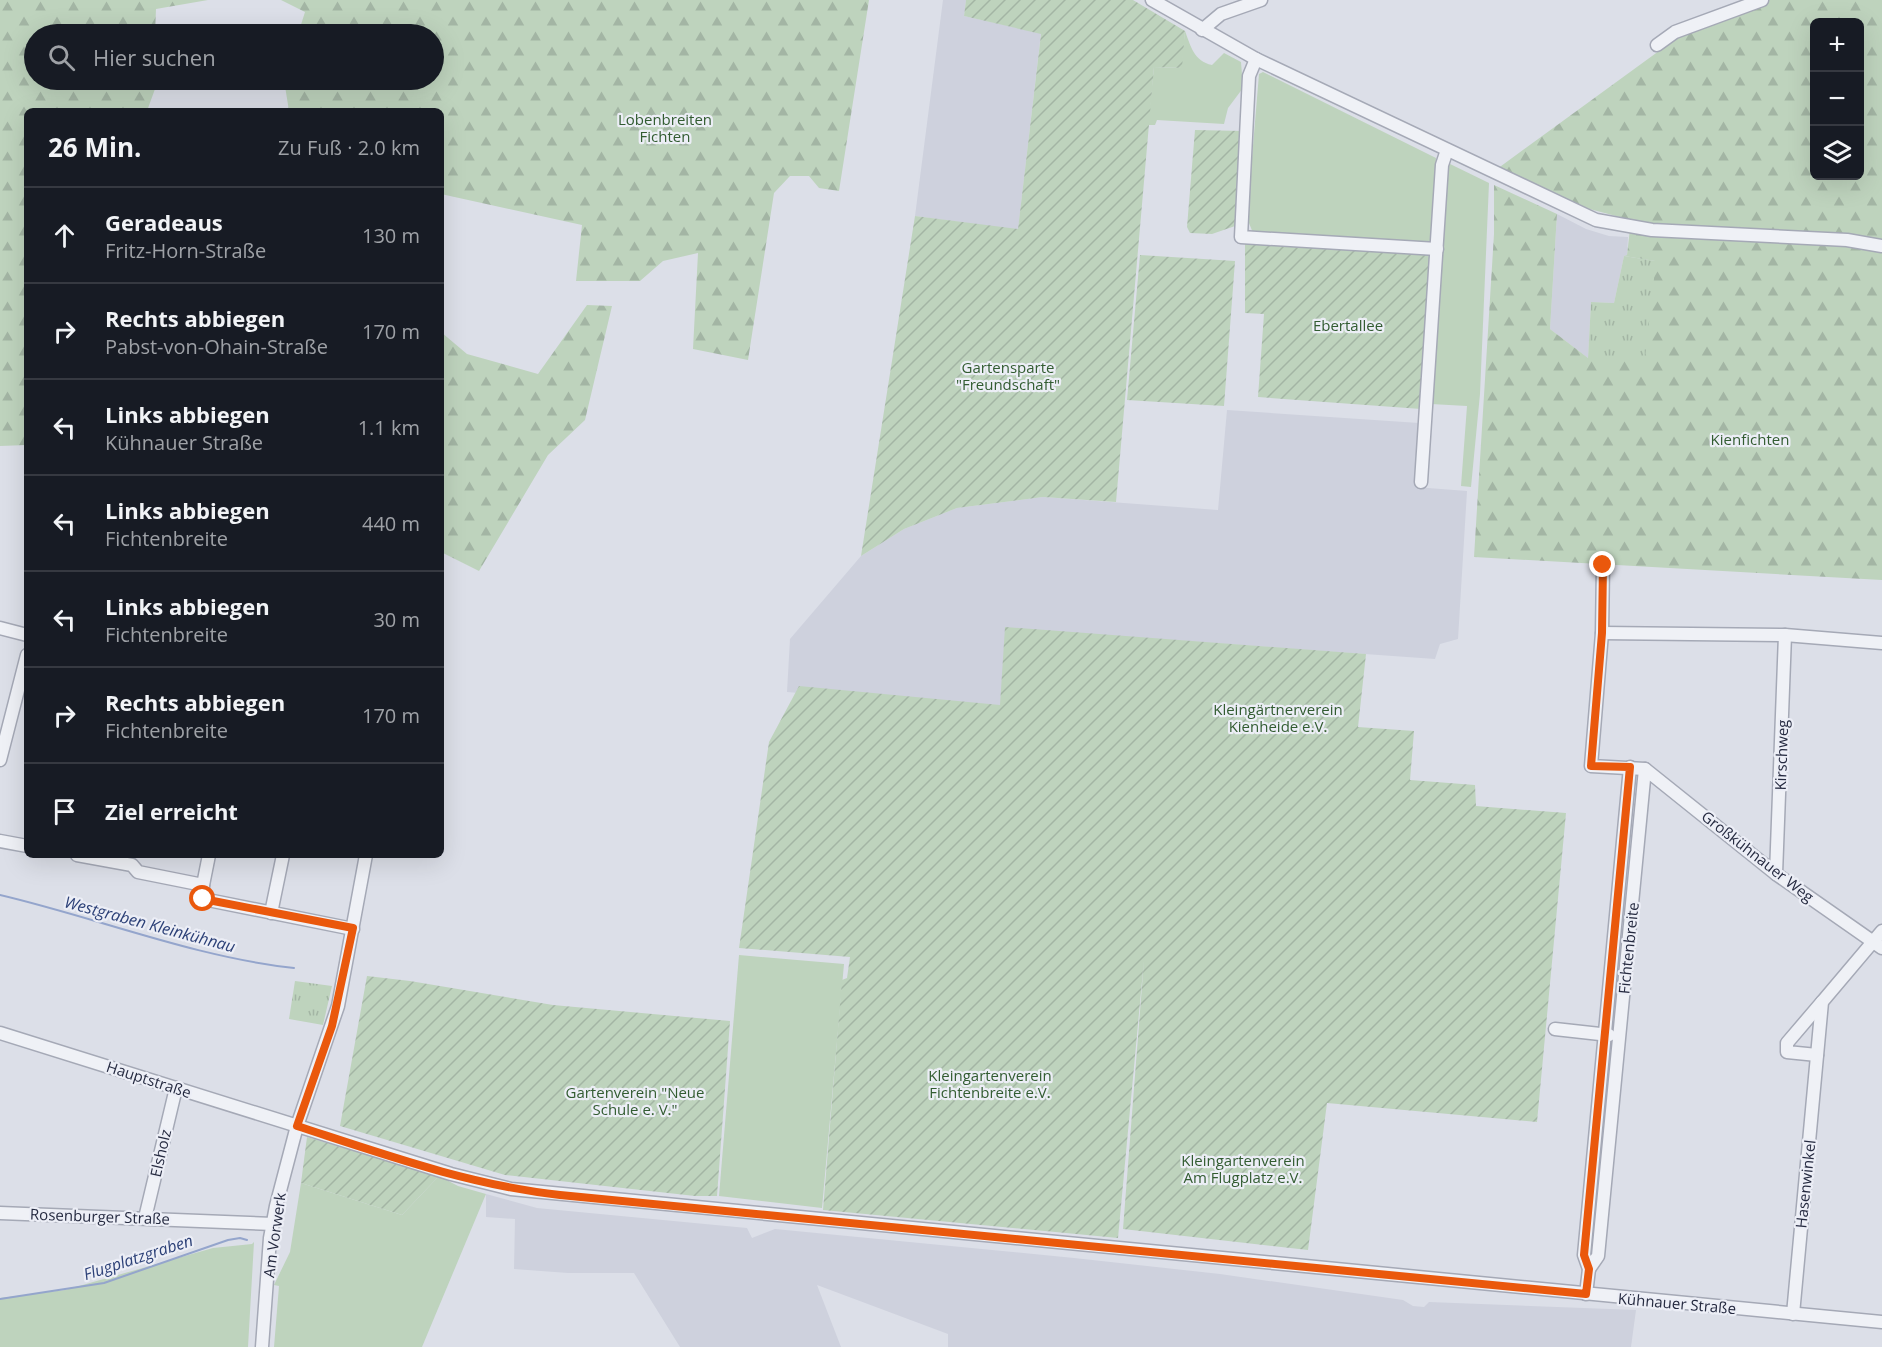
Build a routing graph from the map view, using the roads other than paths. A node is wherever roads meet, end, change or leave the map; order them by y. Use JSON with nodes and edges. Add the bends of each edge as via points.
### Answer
{"nodes":[{"id":1,"x":1152,"y":0,"type":"edge"},
{"id":2,"x":1261,"y":0,"type":"edge"},
{"id":3,"x":1762,"y":0,"type":"edge"},
{"id":4,"x":1203,"y":30,"type":"junction"},
{"id":5,"x":1657,"y":45,"type":"dead end"},
{"id":6,"x":1256,"y":59,"type":"junction"},
{"id":7,"x":1447,"y":150,"type":"junction"},
{"id":8,"x":1882,"y":246,"type":"edge"},
{"id":9,"x":1437,"y":249,"type":"junction"},
{"id":10,"x":1421,"y":482,"type":"dead end"},
{"id":11,"x":1603,"y":565,"type":"dead end"},
{"id":12,"x":0,"y":628,"type":"edge"},
{"id":13,"x":1602,"y":633,"type":"junction"},
{"id":14,"x":24,"y":634,"type":"edge"},
{"id":15,"x":1785,"y":635,"type":"junction"},
{"id":16,"x":1882,"y":643,"type":"edge"},
{"id":17,"x":24,"y":667,"type":"edge"},
{"id":18,"x":0,"y":760,"type":"edge"},
{"id":19,"x":1630,"y":767,"type":"junction"},
{"id":20,"x":1645,"y":769,"type":"junction"},
{"id":21,"x":0,"y":841,"type":"edge"},
{"id":22,"x":24,"y":845,"type":"edge"},
{"id":23,"x":111,"y":858,"type":"edge"},
{"id":24,"x":208,"y":858,"type":"edge"},
{"id":25,"x":282,"y":858,"type":"edge"},
{"id":26,"x":365,"y":858,"type":"edge"},
{"id":27,"x":133,"y":860,"type":"edge"},
{"id":28,"x":1776,"y":874,"type":"junction"},
{"id":29,"x":203,"y":885,"type":"junction"},
{"id":30,"x":271,"y":913,"type":"junction"},
{"id":31,"x":353,"y":928,"type":"junction"},
{"id":32,"x":1882,"y":931,"type":"edge"},
{"id":33,"x":1878,"y":945,"type":"edge"},
{"id":34,"x":1822,"y":1002,"type":"junction"},
{"id":35,"x":1555,"y":1029,"type":"dead end"},
{"id":36,"x":0,"y":1033,"type":"edge"},
{"id":37,"x":1603,"y":1034,"type":"junction"},
{"id":38,"x":1619,"y":1036,"type":"junction"},
{"id":39,"x":1817,"y":1055,"type":"junction"},
{"id":40,"x":176,"y":1088,"type":"junction"},
{"id":41,"x":297,"y":1126,"type":"junction"},
{"id":42,"x":0,"y":1213,"type":"edge"},
{"id":43,"x":146,"y":1218,"type":"junction"},
{"id":44,"x":273,"y":1224,"type":"junction"},
{"id":45,"x":1589,"y":1269,"type":"junction"},
{"id":46,"x":1586,"y":1294,"type":"junction"},
{"id":47,"x":1794,"y":1310,"type":"junction"},
{"id":48,"x":1882,"y":1322,"type":"edge"},
{"id":49,"x":262,"y":1347,"type":"edge"}],
"edges":[{"from":1,"to":4,"type":"street"},
{"from":2,"to":4,"type":"street","via":[[1221,14]]},
{"from":3,"to":5,"type":"street","via":[[1675,32]]},
{"from":4,"to":6,"type":"street"},
{"from":6,"to":7,"type":"street"},
{"from":6,"to":9,"type":"street","via":[[1250,76],[1241,237]]},
{"from":7,"to":8,"type":"street","via":[[1572,211],[1613,224],[1687,233],[1847,240]]},
{"from":7,"to":9,"type":"street","via":[[1442,165]]},
{"from":9,"to":10,"type":"street"},
{"from":11,"to":13,"type":"street"},
{"from":12,"to":14,"type":"street"},
{"from":13,"to":15,"type":"street"},
{"from":13,"to":19,"type":"street","via":[[1591,766]]},
{"from":15,"to":16,"type":"street"},
{"from":15,"to":28,"type":"street","name":"Kirschweg"},
{"from":17,"to":18,"type":"street"},
{"from":19,"to":20,"type":"street"},
{"from":19,"to":37,"type":"street","name":"Fichtenbreite"},
{"from":20,"to":28,"type":"street","name":"Großkühnauer Weg"},
{"from":20,"to":38,"type":"street","name":"Fichtenbreite"},
{"from":21,"to":22,"type":"street"},
{"from":23,"to":27,"type":"street"},
{"from":24,"to":29,"type":"street"},
{"from":25,"to":30,"type":"street"},
{"from":26,"to":31,"type":"street","name":"Am Vorwerk"},
{"from":27,"to":29,"type":"street","via":[[138,872]]},
{"from":28,"to":33,"type":"street","name":"Großkühnauer Weg"},
{"from":29,"to":30,"type":"street","via":[[203,899]]},
{"from":30,"to":31,"type":"street"},
{"from":31,"to":41,"type":"street","name":"Am Vorwerk","via":[[332,1026]]},
{"from":32,"to":33,"type":"street"},
{"from":33,"to":34,"type":"street"},
{"from":34,"to":39,"type":"street","name":"Hasenwinkel"},
{"from":34,"to":39,"type":"street","via":[[1787,1043],[1787,1052]]},
{"from":35,"to":37,"type":"street"},
{"from":36,"to":40,"type":"street","name":"Hauptstraße"},
{"from":37,"to":38,"type":"street"},
{"from":37,"to":45,"type":"street","name":"Fichtenbreite","via":[[1584,1255]]},
{"from":38,"to":45,"type":"street","name":"Fichtenbreite","via":[[1599,1256]]},
{"from":39,"to":47,"type":"street","name":"Hasenwinkel"},
{"from":40,"to":41,"type":"street","name":"Hauptstraße"},
{"from":40,"to":43,"type":"street","name":"Elsholz"},
{"from":41,"to":44,"type":"street","name":"Am Vorwerk"},
{"from":41,"to":46,"type":"street","name":"Kühnauer Straße","via":[[470,1180],[536,1192]]},
{"from":42,"to":43,"type":"street","name":"Rosenburger Straße"},
{"from":43,"to":44,"type":"street","name":"Rosenburger Straße"},
{"from":44,"to":49,"type":"street","name":"Am Vorwerk"},
{"from":45,"to":46,"type":"street","name":"Fichtenbreite"},
{"from":46,"to":47,"type":"street","name":"Kühnauer Straße"},
{"from":47,"to":48,"type":"street","name":"Kühnauer Straße"}]}
